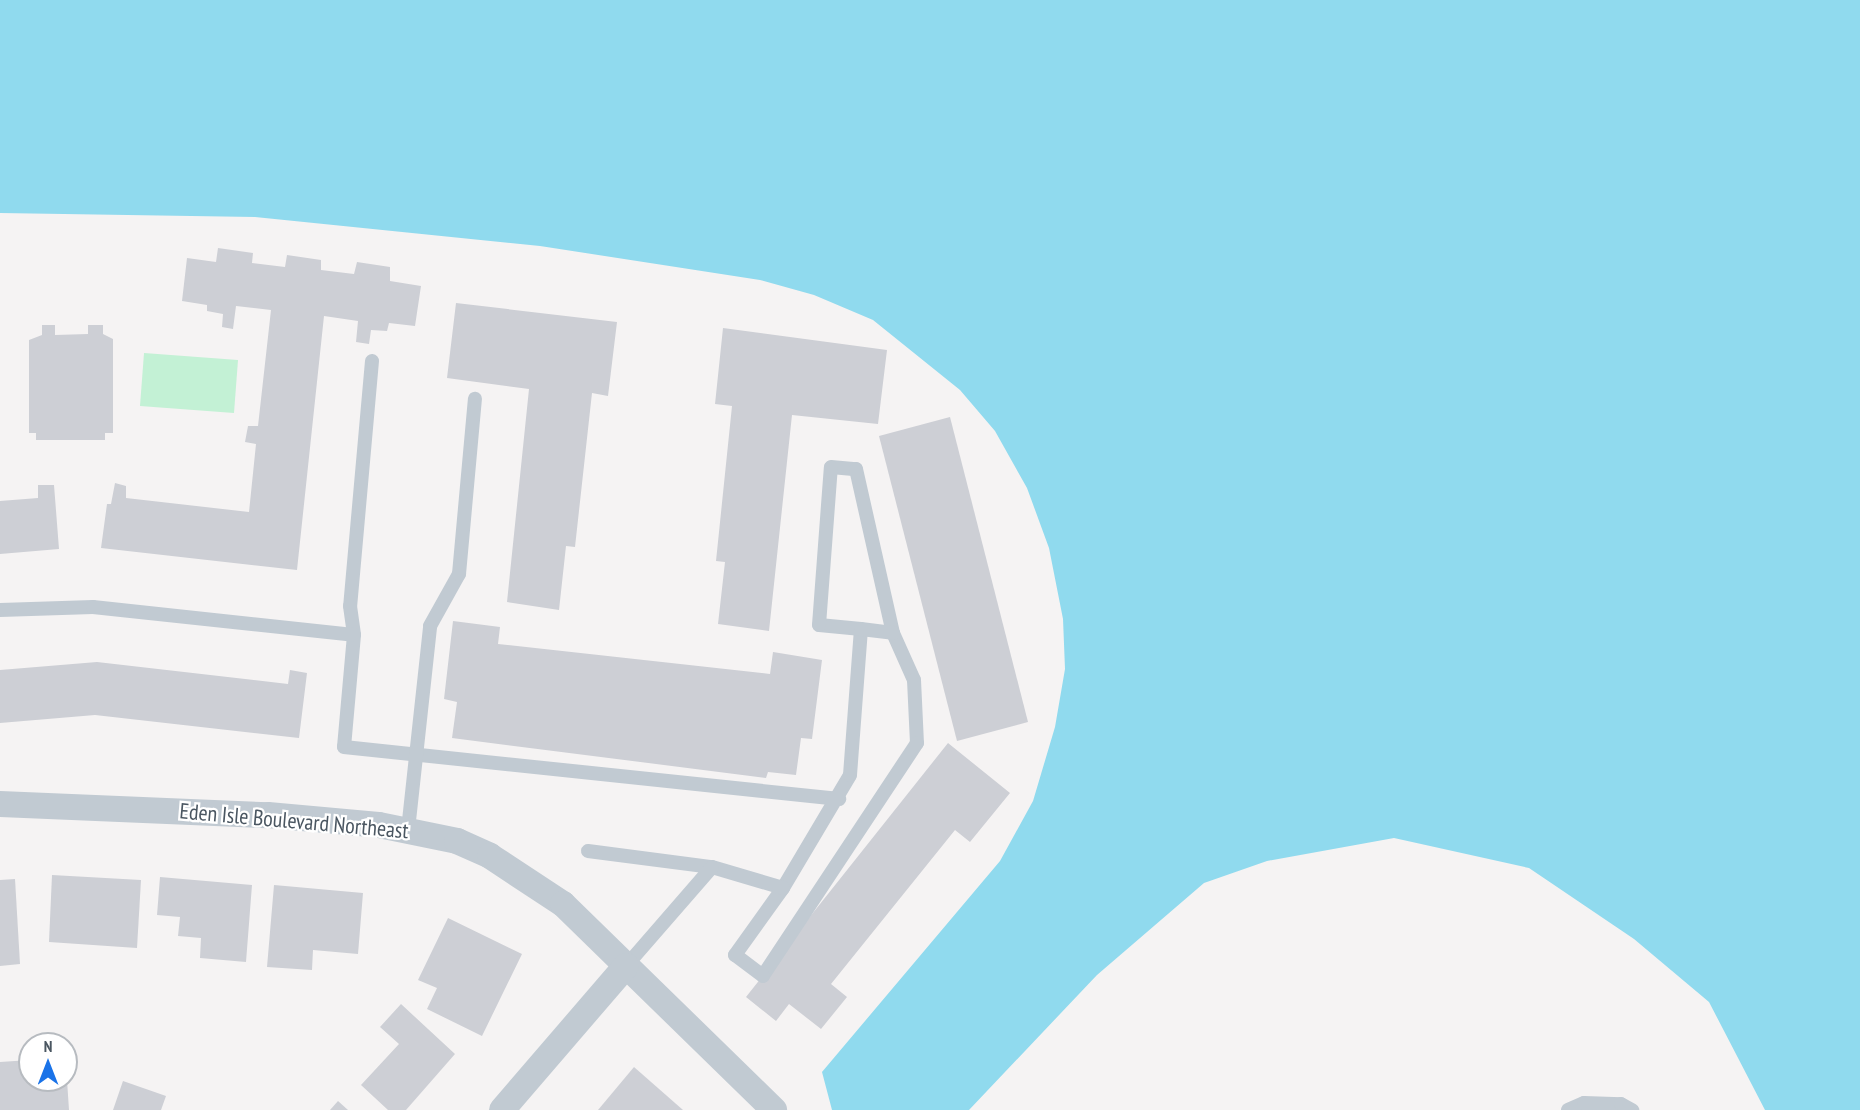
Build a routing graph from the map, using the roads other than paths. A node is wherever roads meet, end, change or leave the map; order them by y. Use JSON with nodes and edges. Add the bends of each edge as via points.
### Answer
{"nodes":[{"id":1,"x":372,"y":361,"type":"dead end"},
{"id":2,"x":474,"y":399,"type":"dead end"},
{"id":3,"x":0,"y":610,"type":"edge"},
{"id":4,"x":861,"y":629,"type":"junction"},
{"id":5,"x":893,"y":633,"type":"junction"},
{"id":6,"x":354,"y":635,"type":"junction"},
{"id":7,"x":413,"y":757,"type":"junction"},
{"id":8,"x":839,"y":799,"type":"junction"},
{"id":9,"x":0,"y":804,"type":"edge"},
{"id":10,"x":408,"y":830,"type":"junction"},
{"id":11,"x":588,"y":851,"type":"dead end"},
{"id":12,"x":712,"y":867,"type":"junction"},
{"id":13,"x":783,"y":888,"type":"junction"},
{"id":14,"x":626,"y":966,"type":"junction"},
{"id":15,"x":502,"y":1110,"type":"edge"},
{"id":16,"x":774,"y":1110,"type":"edge"},
{"id":17,"x":1568,"y":1110,"type":"edge"},
{"id":18,"x":1632,"y":1110,"type":"edge"}],
"edges":[{"from":1,"to":6,"type":"lane","via":[[350,606]]},
{"from":2,"to":7,"type":"lane","via":[[459,574],[430,626]]},
{"from":3,"to":6,"type":"lane","via":[[93,607]]},
{"from":4,"to":5,"type":"lane"},
{"from":4,"to":5,"type":"lane","via":[[819,625],[831,467],[856,469]]},
{"from":4,"to":8,"type":"lane","via":[[850,775]]},
{"from":5,"to":13,"type":"lane","via":[[914,680],[917,743],[763,976],[735,955]]},
{"from":6,"to":7,"type":"lane","via":[[344,747]]},
{"from":7,"to":8,"type":"lane"},
{"from":7,"to":10,"type":"lane"},
{"from":8,"to":13,"type":"lane"},
{"from":9,"to":10,"type":"street","name":"Eden Isle Boulevard Northeast","via":[[257,814]]},
{"from":10,"to":14,"type":"street","name":"Eden Isle Boulevard Northeast","via":[[457,841],[534,883],[563,904]]},
{"from":11,"to":12,"type":"lane"},
{"from":12,"to":13,"type":"lane"},
{"from":12,"to":14,"type":"lane"},
{"from":14,"to":15,"type":"street"},
{"from":14,"to":16,"type":"street","name":"Eden Isle Boulevard Northeast"},
{"from":17,"to":18,"type":"lane","via":[[1584,1103],[1621,1104]]}]}
